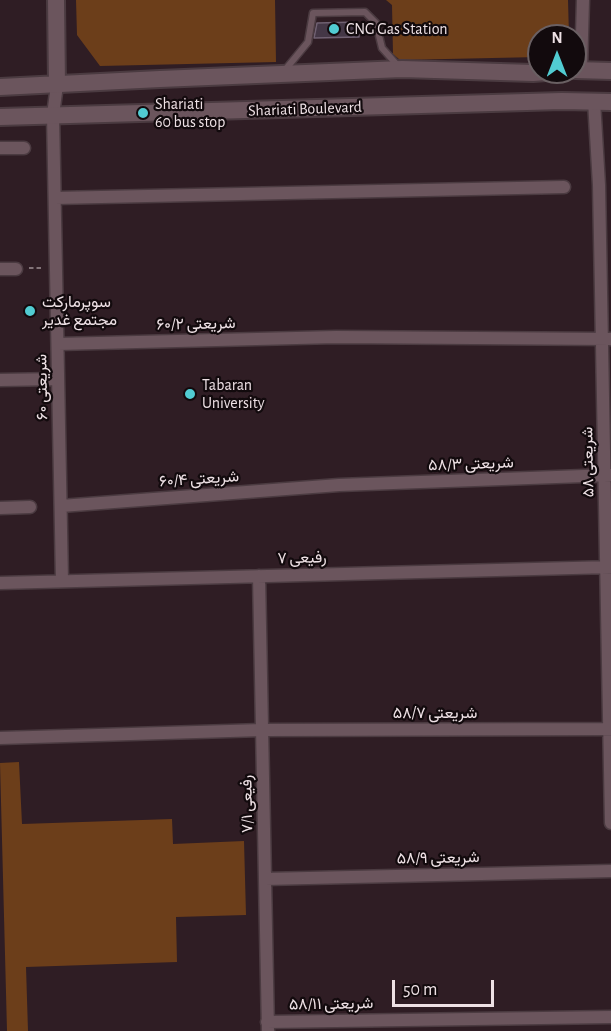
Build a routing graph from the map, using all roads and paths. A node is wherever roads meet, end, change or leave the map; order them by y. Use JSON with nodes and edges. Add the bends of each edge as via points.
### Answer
{"nodes":[{"id":1,"x":56,"y":0,"type":"edge"},
{"id":2,"x":583,"y":0,"type":"edge"},
{"id":3,"x":581,"y":24,"type":"edge"},
{"id":4,"x":402,"y":69,"type":"junction"},
{"id":5,"x":587,"y":70,"type":"edge"},
{"id":6,"x":611,"y":71,"type":"edge"},
{"id":7,"x":527,"y":72,"type":"edge"},
{"id":8,"x":281,"y":75,"type":"junction"},
{"id":9,"x":57,"y":85,"type":"junction"},
{"id":10,"x":0,"y":87,"type":"edge"},
{"id":11,"x":594,"y":101,"type":"junction"},
{"id":12,"x":611,"y":102,"type":"edge"},
{"id":13,"x":53,"y":115,"type":"junction"},
{"id":14,"x":0,"y":117,"type":"edge"},
{"id":15,"x":0,"y":148,"type":"edge"},
{"id":16,"x":24,"y":148,"type":"dead end"},
{"id":17,"x":564,"y":187,"type":"dead end"},
{"id":18,"x":55,"y":198,"type":"junction"},
{"id":19,"x":56,"y":267,"type":"junction"},
{"id":20,"x":0,"y":269,"type":"edge"},
{"id":21,"x":16,"y":269,"type":"joint"},
{"id":22,"x":606,"y":339,"type":"edge"},
{"id":23,"x":58,"y":344,"type":"junction"},
{"id":24,"x":58,"y":379,"type":"junction"},
{"id":25,"x":0,"y":380,"type":"edge"},
{"id":26,"x":608,"y":475,"type":"edge"},
{"id":27,"x":339,"y":485,"type":"joint"},
{"id":28,"x":61,"y":506,"type":"junction"},
{"id":29,"x":30,"y":507,"type":"dead end"},
{"id":30,"x":0,"y":508,"type":"edge"},
{"id":31,"x":608,"y":567,"type":"edge"},
{"id":32,"x":259,"y":576,"type":"junction"},
{"id":33,"x":62,"y":581,"type":"junction"},
{"id":34,"x":0,"y":583,"type":"edge"},
{"id":35,"x":610,"y":729,"type":"edge"},
{"id":36,"x":262,"y":730,"type":"junction"},
{"id":37,"x":0,"y":738,"type":"edge"},
{"id":38,"x":611,"y":823,"type":"edge"},
{"id":39,"x":611,"y":871,"type":"edge"},
{"id":40,"x":265,"y":879,"type":"junction"},
{"id":41,"x":611,"y":1017,"type":"edge"},
{"id":42,"x":267,"y":1026,"type":"edge"}],
"edges":[{"from":1,"to":9,"type":"main road"},
{"from":2,"to":3,"type":"street"},
{"from":4,"to":7,"type":"main road"},
{"from":4,"to":8,"type":"main road"},
{"from":4,"to":8,"type":"lane","via":[[382,48],[376,23],[365,12],[313,13],[308,42]]},
{"from":5,"to":6,"type":"main road"},
{"from":8,"to":9,"type":"main road"},
{"from":9,"to":10,"type":"main road"},
{"from":9,"to":13,"type":"street","name":"شریعتی ۶۰"},
{"from":11,"to":12,"type":"main road","name":"Shariati Boulevard"},
{"from":11,"to":13,"type":"main road","name":"Shariati Boulevard"},
{"from":11,"to":22,"type":"street","name":"شریعتی ۵۸"},
{"from":13,"to":14,"type":"main road","name":"Shariati Boulevard"},
{"from":13,"to":18,"type":"street","name":"شریعتی ۶۰"},
{"from":15,"to":16,"type":"street"},
{"from":17,"to":18,"type":"street"},
{"from":18,"to":19,"type":"street","name":"شریعتی ۶۰"},
{"from":19,"to":21,"type":"path"},
{"from":19,"to":23,"type":"street","name":"شریعتی ۶۰"},
{"from":20,"to":21,"type":"street"},
{"from":22,"to":23,"type":"street","name":"شریعتی ۶۰/۲","via":[[336,337]]},
{"from":22,"to":26,"type":"street","name":"شریعتی ۵۸"},
{"from":23,"to":24,"type":"street","name":"شریعتی ۶۰"},
{"from":24,"to":25,"type":"street"},
{"from":24,"to":28,"type":"street","name":"شریعتی ۶۰"},
{"from":26,"to":27,"type":"street","name":"شریعتی ۵۸/۳"},
{"from":26,"to":31,"type":"street","name":"شریعتی ۵۸"},
{"from":27,"to":28,"type":"street","name":"شریعتی ۶۰/۴"},
{"from":28,"to":33,"type":"street","name":"شریعتی ۶۰"},
{"from":29,"to":30,"type":"street"},
{"from":31,"to":32,"type":"street","name":"رفیعی ۷"},
{"from":31,"to":35,"type":"street","name":"شریعتی ۵۸"},
{"from":32,"to":33,"type":"street","name":"رفیعی ۷"},
{"from":32,"to":36,"type":"street","name":"رفیعی ۷/۱"},
{"from":33,"to":34,"type":"street","name":"رفیعی ۷"},
{"from":35,"to":36,"type":"street","name":"شریعتی ۵۸/۷"},
{"from":35,"to":38,"type":"street","name":"شریعتی ۵۸"},
{"from":36,"to":37,"type":"street","name":"شریعتی ۵۸/۷"},
{"from":36,"to":40,"type":"street","name":"رفیعی ۷/۱"},
{"from":39,"to":40,"type":"street","name":"شریعتی ۵۸/۹"},
{"from":40,"to":42,"type":"street","name":"رفیعی ۷/۱"},
{"from":41,"to":42,"type":"street","name":"شریعتی ۵۸/۱۱"}]}
